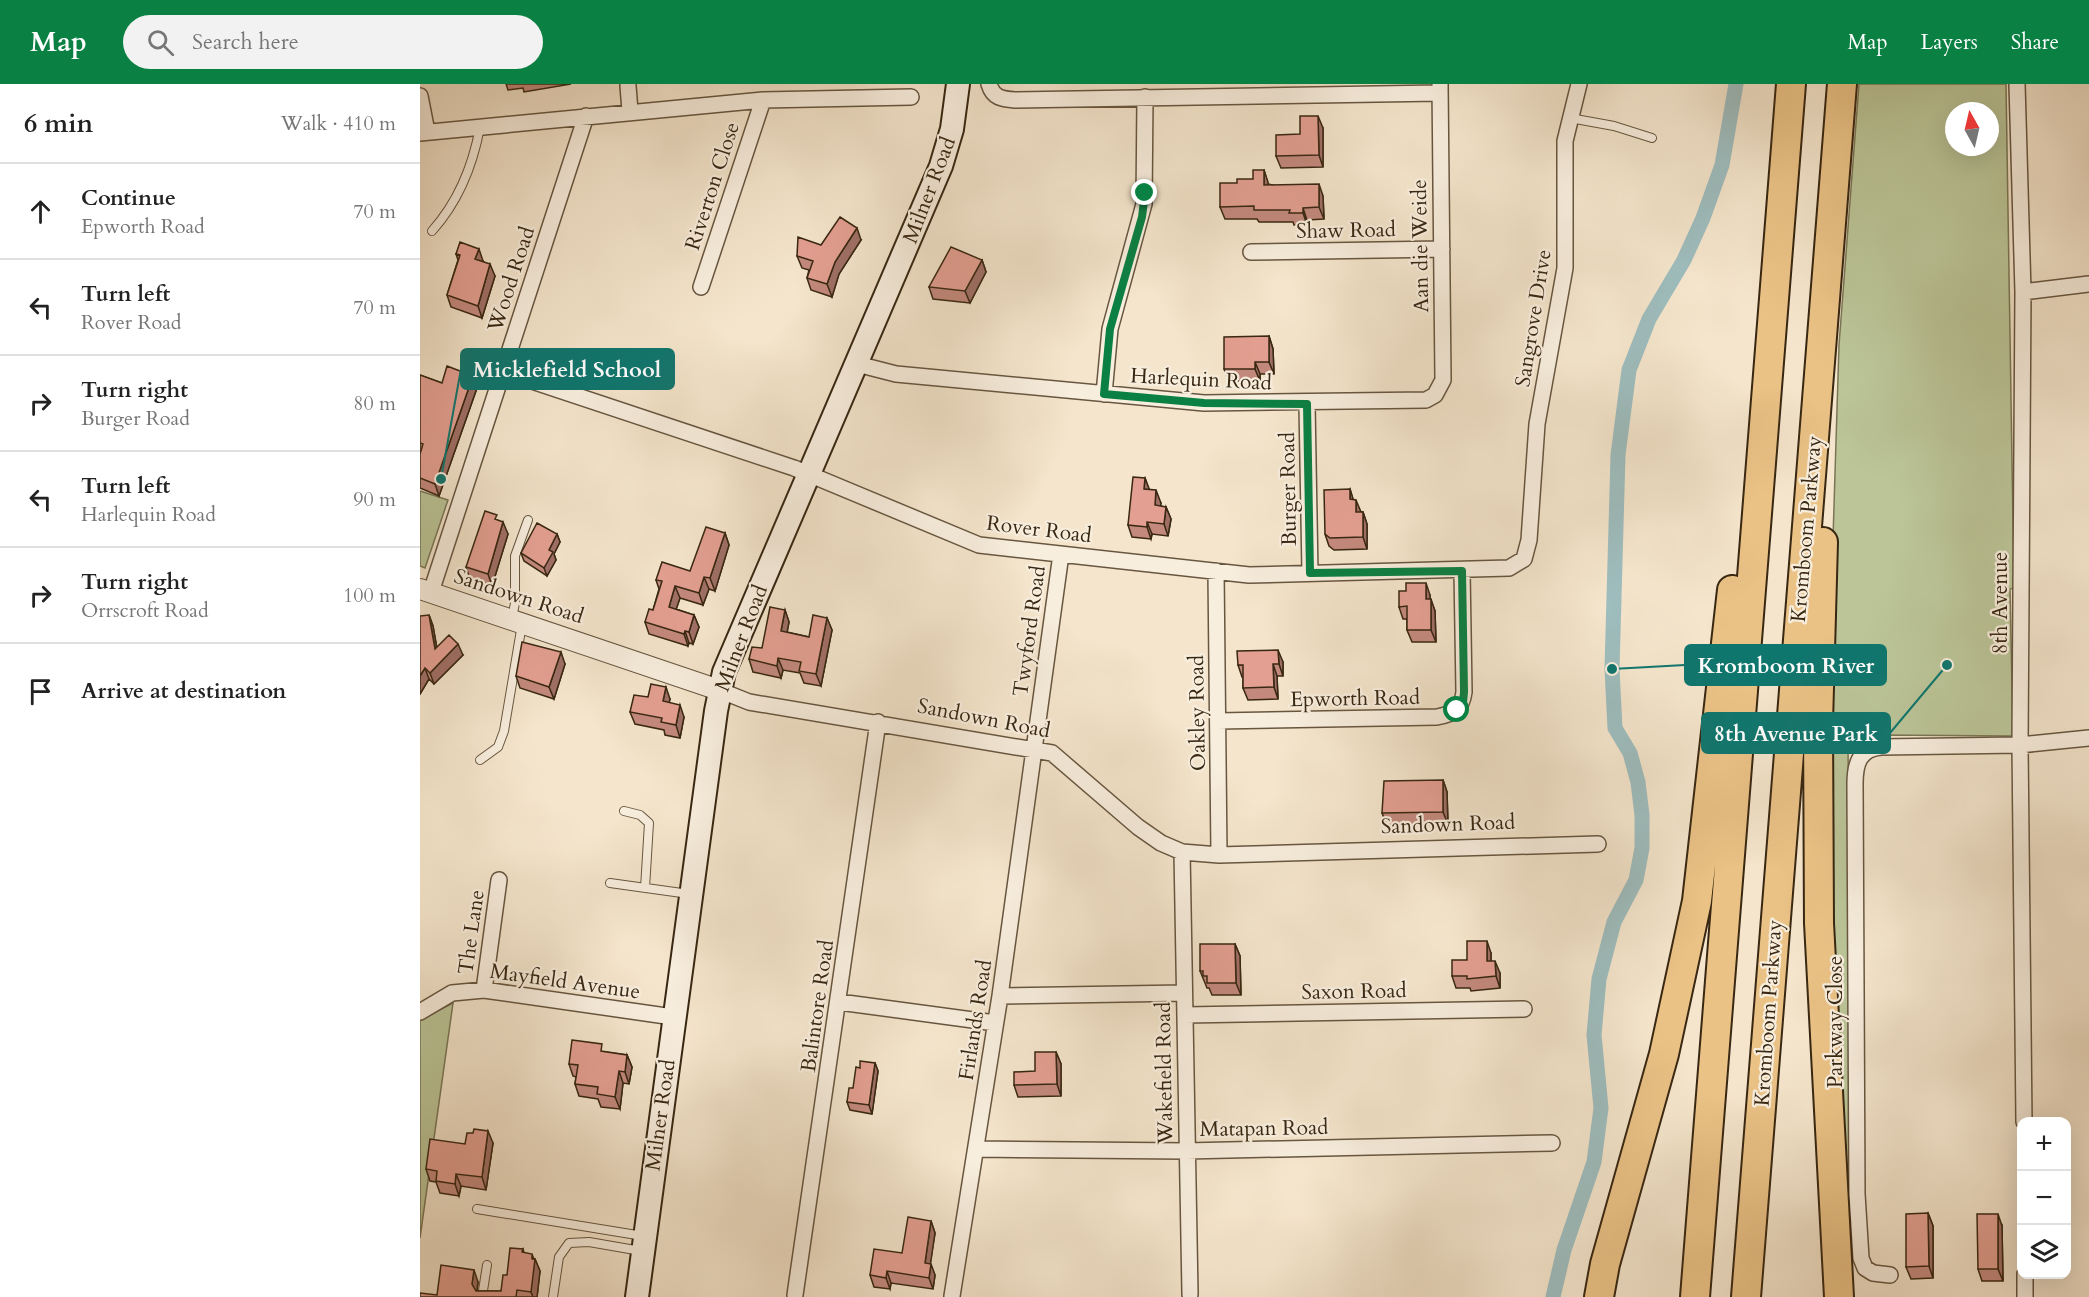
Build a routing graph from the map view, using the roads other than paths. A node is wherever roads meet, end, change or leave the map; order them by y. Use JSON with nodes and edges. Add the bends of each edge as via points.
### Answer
{"nodes":[{"id":1,"x":958,"y":84,"type":"edge"},
{"id":2,"x":988,"y":84,"type":"edge"},
{"id":3,"x":1579,"y":84,"type":"edge"},
{"id":4,"x":1791,"y":84,"type":"edge"},
{"id":5,"x":1842,"y":84,"type":"edge"},
{"id":6,"x":2017,"y":84,"type":"edge"},
{"id":7,"x":628,"y":85,"type":"edge"},
{"id":8,"x":1439,"y":89,"type":"edge"},
{"id":9,"x":817,"y":91,"type":"edge"},
{"id":10,"x":420,"y":96,"type":"edge"},
{"id":11,"x":911,"y":97,"type":"dead end"},
{"id":12,"x":1145,"y":97,"type":"junction"},
{"id":13,"x":763,"y":100,"type":"junction"},
{"id":14,"x":630,"y":111,"type":"junction"},
{"id":15,"x":586,"y":116,"type":"junction"},
{"id":16,"x":1570,"y":118,"type":"junction"},
{"id":17,"x":480,"y":127,"type":"junction"},
{"id":18,"x":423,"y":132,"type":"edge"},
{"id":19,"x":1652,"y":138,"type":"dead end"},
{"id":20,"x":1831,"y":213,"type":"junction"},
{"id":21,"x":432,"y":231,"type":"dead end"},
{"id":22,"x":1442,"y":249,"type":"junction"},
{"id":23,"x":1251,"y":252,"type":"dead end"},
{"id":24,"x":701,"y":287,"type":"dead end"},
{"id":25,"x":2089,"y":289,"type":"edge"},
{"id":26,"x":2023,"y":292,"type":"junction"},
{"id":27,"x":1772,"y":324,"type":"junction"},
{"id":28,"x":857,"y":364,"type":"junction"},
{"id":29,"x":502,"y":371,"type":"junction"},
{"id":30,"x":1104,"y":394,"type":"junction"},
{"id":31,"x":1435,"y":396,"type":"joint"},
{"id":32,"x":1307,"y":404,"type":"junction"},
{"id":33,"x":810,"y":474,"type":"junction"},
{"id":34,"x":528,"y":520,"type":"dead end"},
{"id":35,"x":1061,"y":554,"type":"junction"},
{"id":36,"x":1524,"y":559,"type":"joint"},
{"id":37,"x":1216,"y":571,"type":"junction"},
{"id":38,"x":1462,"y":571,"type":"junction"},
{"id":39,"x":1310,"y":573,"type":"junction"},
{"id":40,"x":425,"y":590,"type":"edge"},
{"id":41,"x":517,"y":621,"type":"junction"},
{"id":42,"x":719,"y":690,"type":"junction"},
{"id":43,"x":1218,"y":721,"type":"junction"},
{"id":44,"x":879,"y":722,"type":"junction"},
{"id":45,"x":2089,"y":738,"type":"edge"},
{"id":46,"x":2020,"y":745,"type":"junction"},
{"id":47,"x":1035,"y":749,"type":"junction"},
{"id":48,"x":480,"y":760,"type":"dead end"},
{"id":49,"x":624,"y":811,"type":"dead end"},
{"id":50,"x":1598,"y":844,"type":"dead end"},
{"id":51,"x":1182,"y":852,"type":"junction"},
{"id":52,"x":1219,"y":855,"type":"junction"},
{"id":53,"x":499,"y":880,"type":"dead end"},
{"id":54,"x":610,"y":883,"type":"dead end"},
{"id":55,"x":645,"y":888,"type":"junction"},
{"id":56,"x":691,"y":895,"type":"junction"},
{"id":57,"x":484,"y":990,"type":"junction"},
{"id":58,"x":1184,"y":993,"type":"junction"},
{"id":59,"x":1000,"y":996,"type":"junction"},
{"id":60,"x":839,"y":1002,"type":"junction"},
{"id":61,"x":1524,"y":1009,"type":"dead end"},
{"id":62,"x":420,"y":1012,"type":"edge"},
{"id":63,"x":1185,"y":1015,"type":"junction"},
{"id":64,"x":674,"y":1017,"type":"junction"},
{"id":65,"x":995,"y":1023,"type":"junction"},
{"id":66,"x":2024,"y":1117,"type":"edge"},
{"id":67,"x":1552,"y":1143,"type":"dead end"},
{"id":68,"x":976,"y":1149,"type":"junction"},
{"id":69,"x":1186,"y":1151,"type":"junction"},
{"id":70,"x":477,"y":1209,"type":"dead end"},
{"id":71,"x":643,"y":1244,"type":"junction"},
{"id":72,"x":487,"y":1265,"type":"dead end"},
{"id":73,"x":1890,"y":1275,"type":"dead end"},
{"id":74,"x":2025,"y":1279,"type":"edge"},
{"id":75,"x":1190,"y":1294,"type":"dead end"},
{"id":76,"x":795,"y":1295,"type":"dead end"},
{"id":77,"x":952,"y":1296,"type":"edge"},
{"id":78,"x":482,"y":1297,"type":"edge"},
{"id":79,"x":553,"y":1297,"type":"edge"},
{"id":80,"x":637,"y":1297,"type":"edge"},
{"id":81,"x":1599,"y":1297,"type":"edge"},
{"id":82,"x":1695,"y":1297,"type":"edge"},
{"id":83,"x":1746,"y":1297,"type":"edge"},
{"id":84,"x":1839,"y":1297,"type":"edge"},
{"id":85,"x":2025,"y":1297,"type":"edge"}],
"edges":[{"from":1,"to":28,"type":"main road","name":"Milner Road","via":[[952,129],[941,166]]},
{"from":2,"to":12,"type":"street","via":[[994,95],[1003,99]]},
{"from":3,"to":16,"type":"street","name":"Sangrove Drive"},
{"from":4,"to":27,"type":"highway"},
{"from":5,"to":20,"type":"highway","name":"Kromboom Parkway"},
{"from":6,"to":26,"type":"street","name":"8th Avenue"},
{"from":7,"to":14,"type":"street"},
{"from":8,"to":12,"type":"street"},
{"from":8,"to":22,"type":"street","name":"Aan die Weide"},
{"from":9,"to":11,"type":"street"},
{"from":9,"to":13,"type":"street"},
{"from":10,"to":18,"type":"street"},
{"from":12,"to":30,"type":"street","via":[[1144,204],[1110,329]]},
{"from":13,"to":14,"type":"street"},
{"from":13,"to":24,"type":"street","name":"Riverton Close"},
{"from":14,"to":15,"type":"street"},
{"from":15,"to":17,"type":"street"},
{"from":15,"to":29,"type":"street","name":"Wood Road"},
{"from":16,"to":19,"type":"lane"},
{"from":16,"to":36,"type":"street","name":"Sangrove Drive","via":[[1564,156],[1565,268],[1537,424],[1529,540]]},
{"from":17,"to":18,"type":"street"},
{"from":17,"to":21,"type":"lane","via":[[465,179]]},
{"from":20,"to":83,"type":"highway","name":"Kromboom Parkway"},
{"from":20,"to":84,"type":"highway","via":[[1817,848]]},
{"from":22,"to":23,"type":"street","name":"Shaw Road"},
{"from":22,"to":31,"type":"street","name":"Aan die Weide","via":[[1443,380]]},
{"from":25,"to":26,"type":"street"},
{"from":26,"to":46,"type":"street","name":"8th Avenue"},
{"from":27,"to":81,"type":"highway","via":[[1757,361],[1697,901],[1664,1054]]},
{"from":27,"to":82,"type":"highway"},
{"from":28,"to":30,"type":"street","name":"Harlequin Road","via":[[896,374]]},
{"from":28,"to":33,"type":"main road","name":"Milner Road"},
{"from":29,"to":33,"type":"street","name":"Rover Road"},
{"from":29,"to":40,"type":"street","name":"Wood Road"},
{"from":30,"to":32,"type":"street","name":"Harlequin Road","via":[[1204,403]]},
{"from":31,"to":32,"type":"street","name":"Harlequin Road","via":[[1413,402]]},
{"from":32,"to":39,"type":"street","name":"Burger Road"},
{"from":33,"to":35,"type":"street","name":"Rover Road","via":[[980,544]]},
{"from":33,"to":42,"type":"main road","name":"Milner Road"},
{"from":34,"to":41,"type":"lane","via":[[515,556]]},
{"from":35,"to":37,"type":"street","name":"Rover Road"},
{"from":35,"to":47,"type":"street","name":"Twyford Road"},
{"from":36,"to":38,"type":"street","name":"Rover Road","via":[[1500,570]]},
{"from":37,"to":39,"type":"street","name":"Rover Road","via":[[1249,575]]},
{"from":37,"to":43,"type":"street","name":"Oakley Road"},
{"from":38,"to":39,"type":"street","name":"Rover Road"},
{"from":38,"to":43,"type":"street","name":"Epworth Road","via":[[1464,692],[1463,703],[1457,710],[1437,717]]},
{"from":40,"to":41,"type":"street","name":"Sandown Road"},
{"from":41,"to":42,"type":"street","name":"Sandown Road"},
{"from":41,"to":48,"type":"lane","via":[[504,731],[498,747]]},
{"from":42,"to":44,"type":"street","name":"Sandown Road","via":[[749,702]]},
{"from":42,"to":56,"type":"main road","name":"Milner Road"},
{"from":43,"to":52,"type":"street","name":"Oakley Road"},
{"from":44,"to":47,"type":"street","name":"Sandown Road"},
{"from":44,"to":60,"type":"street","name":"Balintore Road"},
{"from":45,"to":46,"type":"street"},
{"from":46,"to":66,"type":"street","name":"8th Avenue"},
{"from":46,"to":73,"type":"street","name":"Parkway Close","via":[[1881,747],[1866,751],[1858,760],[1857,1194],[1865,1268],[1873,1274]]},
{"from":47,"to":51,"type":"street","name":"Sandown Road","via":[[1059,757],[1138,827]]},
{"from":47,"to":59,"type":"street","name":"Firlands Road"},
{"from":49,"to":55,"type":"lane","via":[[640,815],[649,823]]},
{"from":50,"to":52,"type":"street","name":"Sandown Road"},
{"from":51,"to":52,"type":"street","name":"Sandown Road"},
{"from":51,"to":58,"type":"street","name":"Wakefield Road"},
{"from":53,"to":57,"type":"street","name":"The Lane"},
{"from":54,"to":55,"type":"lane"},
{"from":55,"to":56,"type":"lane"},
{"from":56,"to":64,"type":"main road","name":"Milner Road"},
{"from":57,"to":62,"type":"street","name":"Mayfield Avenue","via":[[452,993]]},
{"from":57,"to":64,"type":"street","name":"Mayfield Avenue"},
{"from":58,"to":59,"type":"street"},
{"from":58,"to":63,"type":"street","name":"Wakefield Road"},
{"from":59,"to":65,"type":"street","name":"Firlands Road"},
{"from":60,"to":65,"type":"street"},
{"from":60,"to":76,"type":"street","name":"Balintore Road"},
{"from":61,"to":63,"type":"street","name":"Saxon Road"},
{"from":63,"to":69,"type":"street","name":"Wakefield Road"},
{"from":64,"to":71,"type":"main road","name":"Milner Road"},
{"from":65,"to":68,"type":"street","name":"Firlands Road"},
{"from":67,"to":69,"type":"street","name":"Matapan Road"},
{"from":68,"to":69,"type":"street","name":"Matapan Road"},
{"from":68,"to":77,"type":"street","name":"Firlands Road"},
{"from":69,"to":75,"type":"street","name":"Wakefield Road"},
{"from":70,"to":71,"type":"lane"},
{"from":71,"to":79,"type":"lane","via":[[569,1244],[559,1257]]},
{"from":71,"to":80,"type":"main road","name":"Milner Road"},
{"from":72,"to":78,"type":"lane"},
{"from":74,"to":85,"type":"street"}]}
